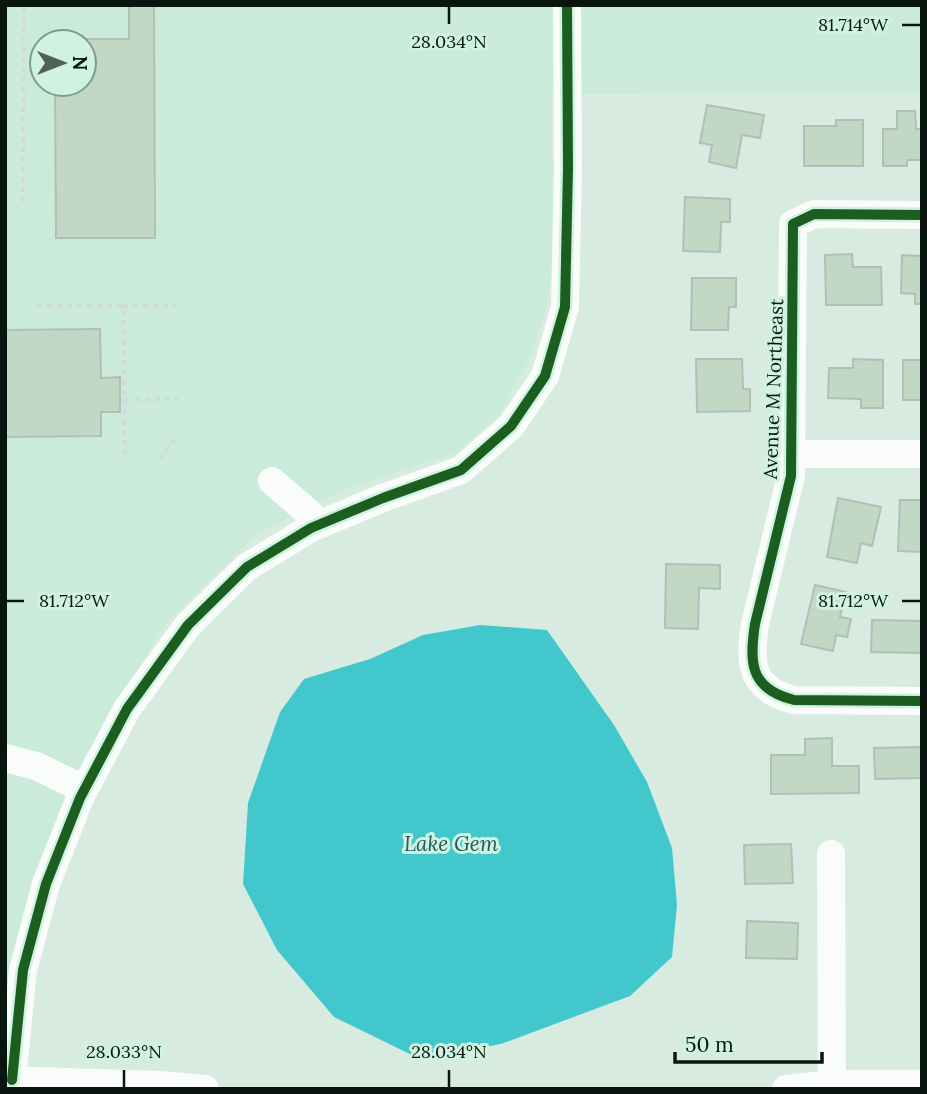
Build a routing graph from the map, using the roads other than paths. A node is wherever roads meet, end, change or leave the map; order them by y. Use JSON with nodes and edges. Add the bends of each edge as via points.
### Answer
{"nodes":[{"id":1,"x":567,"y":5,"type":"edge"},
{"id":2,"x":922,"y":215,"type":"edge"},
{"id":3,"x":793,"y":454,"type":"junction"},
{"id":4,"x":922,"y":454,"type":"edge"},
{"id":5,"x":272,"y":481,"type":"dead end"},
{"id":6,"x":316,"y":526,"type":"junction"},
{"id":7,"x":922,"y":701,"type":"edge"},
{"id":8,"x":5,"y":758,"type":"edge"},
{"id":9,"x":84,"y":789,"type":"junction"},
{"id":10,"x":831,"y":855,"type":"dead end"},
{"id":11,"x":9,"y":1080,"type":"edge"},
{"id":12,"x":832,"y":1084,"type":"junction"},
{"id":13,"x":922,"y":1084,"type":"edge"},
{"id":14,"x":111,"y":1086,"type":"edge"},
{"id":15,"x":205,"y":1089,"type":"edge"},
{"id":16,"x":786,"y":1089,"type":"edge"}],
"edges":[{"from":1,"to":6,"type":"street","via":[[565,307],[545,376],[512,426],[461,470]]},
{"from":2,"to":3,"type":"street","name":"Avenue M Northeast","via":[[814,215],[793,224]]},
{"from":3,"to":4,"type":"street"},
{"from":3,"to":7,"type":"street","name":"Avenue M Northeast","via":[[751,663],[762,684],[794,700]]},
{"from":5,"to":6,"type":"street","via":[[310,514]]},
{"from":6,"to":9,"type":"street","via":[[247,567],[188,625],[127,709]]},
{"from":8,"to":9,"type":"street","via":[[36,766]]},
{"from":9,"to":11,"type":"street","via":[[46,884],[23,970]]},
{"from":10,"to":12,"type":"street"},
{"from":11,"to":14,"type":"street"},
{"from":12,"to":13,"type":"street"},
{"from":12,"to":16,"type":"street"},
{"from":14,"to":15,"type":"street"}]}
